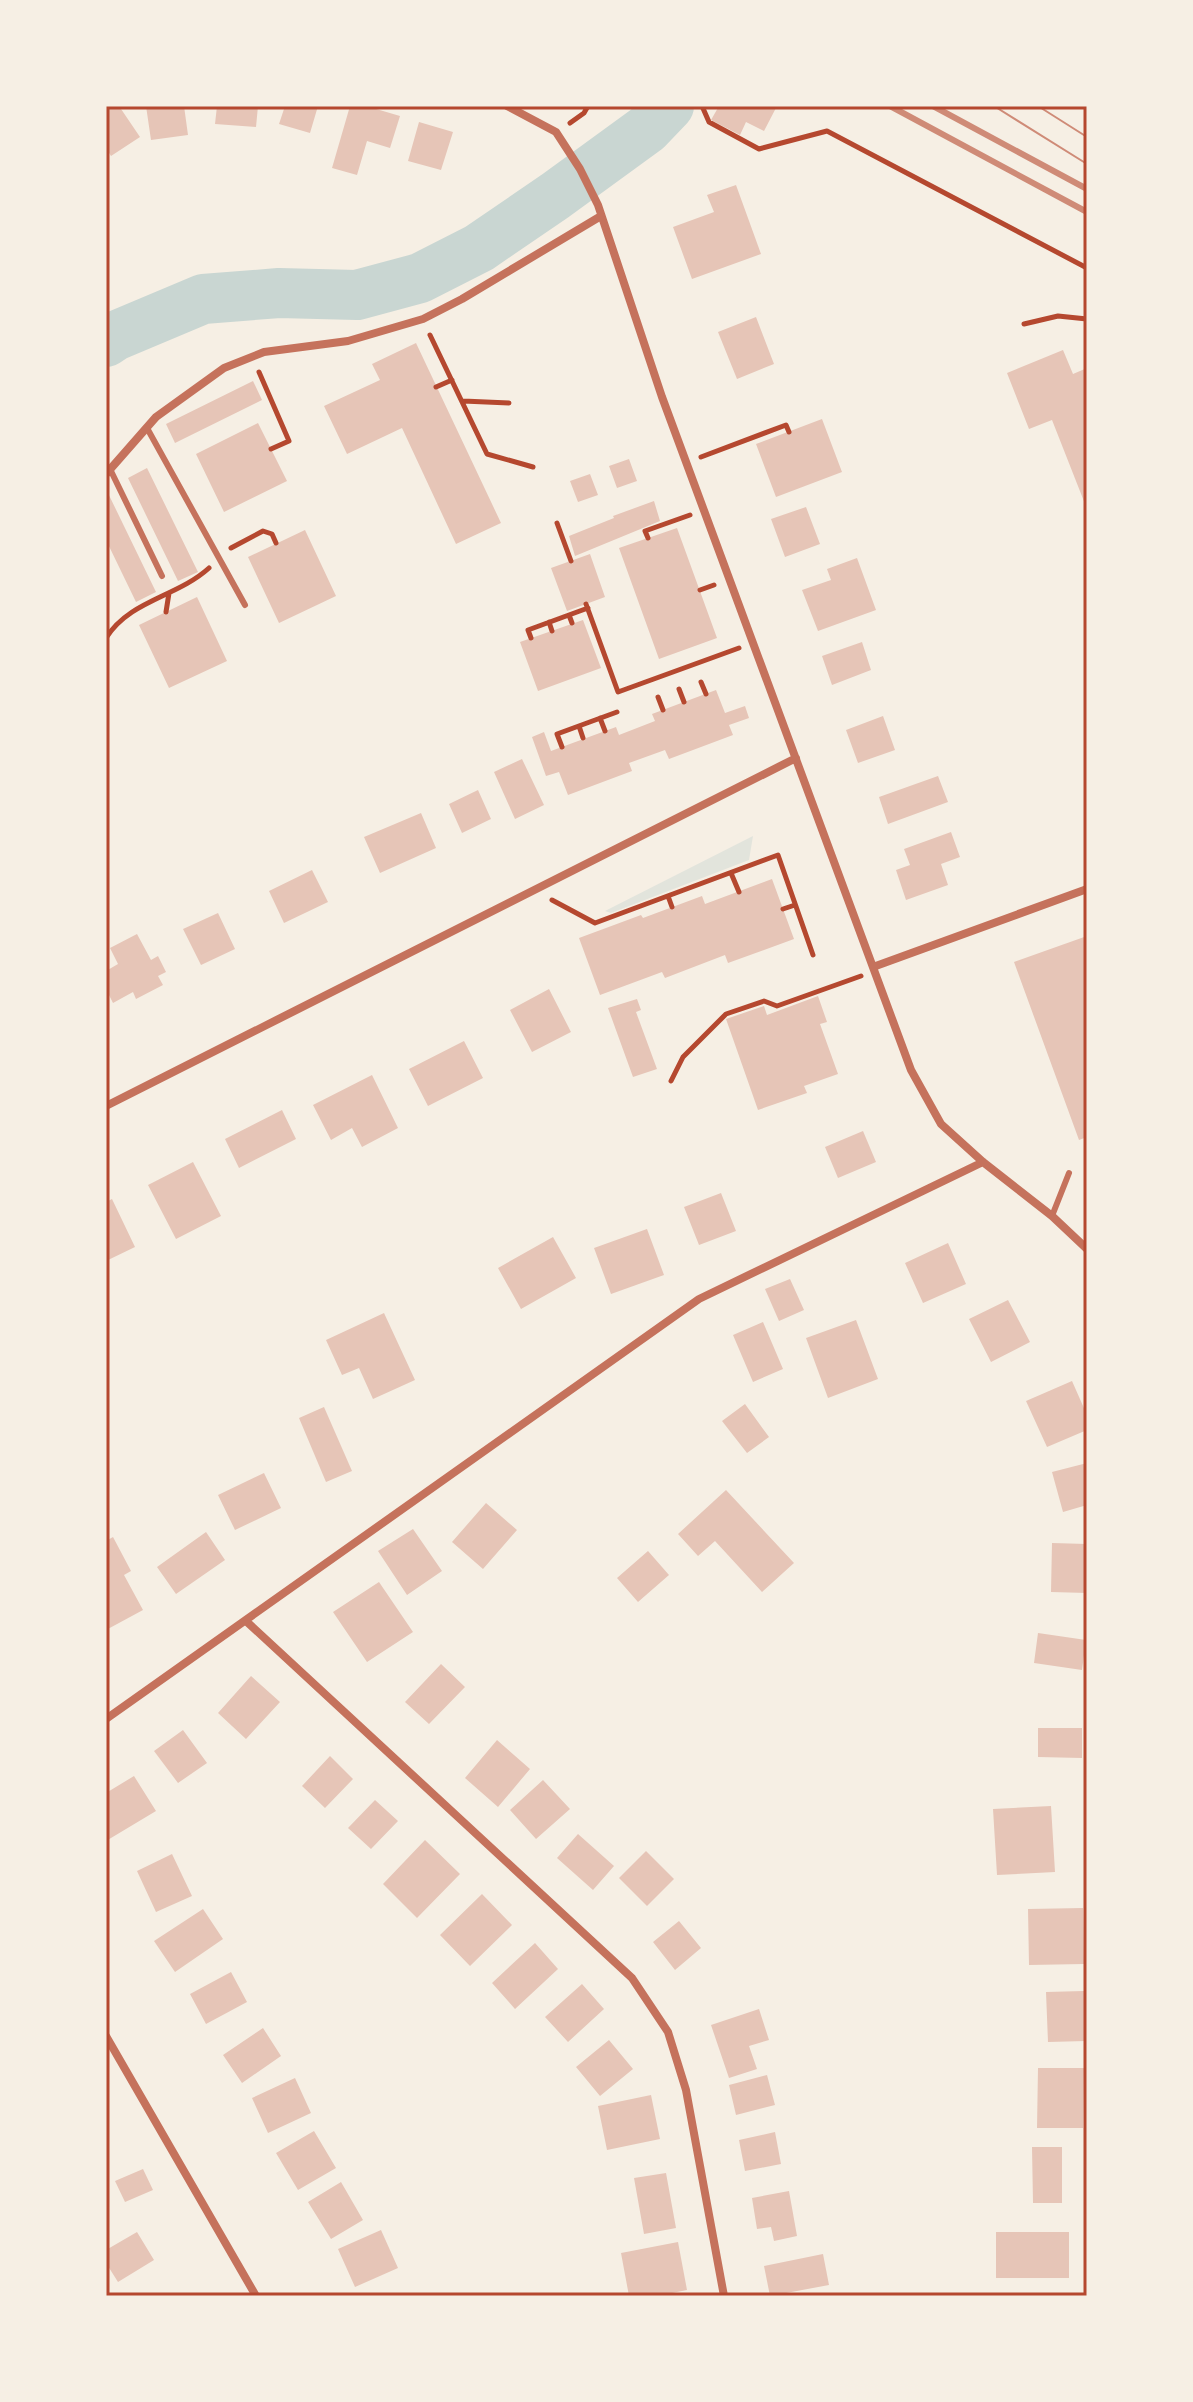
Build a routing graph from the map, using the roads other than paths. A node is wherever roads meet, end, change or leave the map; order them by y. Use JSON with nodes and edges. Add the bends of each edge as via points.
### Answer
{"nodes":[{"id":1,"x":507,"y":106,"type":"edge"},
{"id":2,"x":601,"y":216,"type":"junction"},
{"id":3,"x":147,"y":428,"type":"junction"},
{"id":4,"x":108,"y":471,"type":"edge"},
{"id":5,"x":162,"y":576,"type":"dead end"},
{"id":6,"x":245,"y":605,"type":"dead end"},
{"id":7,"x":796,"y":758,"type":"junction"},
{"id":8,"x":1087,"y":889,"type":"edge"},
{"id":9,"x":874,"y":969,"type":"junction"},
{"id":10,"x":106,"y":1106,"type":"edge"},
{"id":11,"x":983,"y":1162,"type":"junction"},
{"id":12,"x":1069,"y":1173,"type":"dead end"},
{"id":13,"x":1052,"y":1216,"type":"junction"},
{"id":14,"x":1087,"y":1249,"type":"edge"},
{"id":15,"x":246,"y":1621,"type":"junction"},
{"id":16,"x":106,"y":1719,"type":"edge"},
{"id":17,"x":106,"y":2036,"type":"edge"},
{"id":18,"x":256,"y":2296,"type":"edge"},
{"id":19,"x":724,"y":2296,"type":"edge"}],
"edges":[{"from":1,"to":2,"type":"street","via":[[556,132]]},
{"from":2,"to":3,"type":"street","via":[[423,319],[348,341],[264,352],[224,368]]},
{"from":2,"to":7,"type":"street"},
{"from":3,"to":4,"type":"street"},
{"from":3,"to":6,"type":"lane"},
{"from":4,"to":5,"type":"lane"},
{"from":7,"to":9,"type":"street"},
{"from":7,"to":10,"type":"street"},
{"from":8,"to":9,"type":"street"},
{"from":9,"to":11,"type":"street","via":[[911,1070],[941,1124]]},
{"from":11,"to":13,"type":"street"},
{"from":11,"to":15,"type":"street","via":[[699,1299]]},
{"from":12,"to":13,"type":"lane"},
{"from":13,"to":14,"type":"street"},
{"from":15,"to":16,"type":"street"},
{"from":15,"to":19,"type":"street","via":[[632,1978],[668,2032],[686,2090]]},
{"from":17,"to":18,"type":"street"}]}
